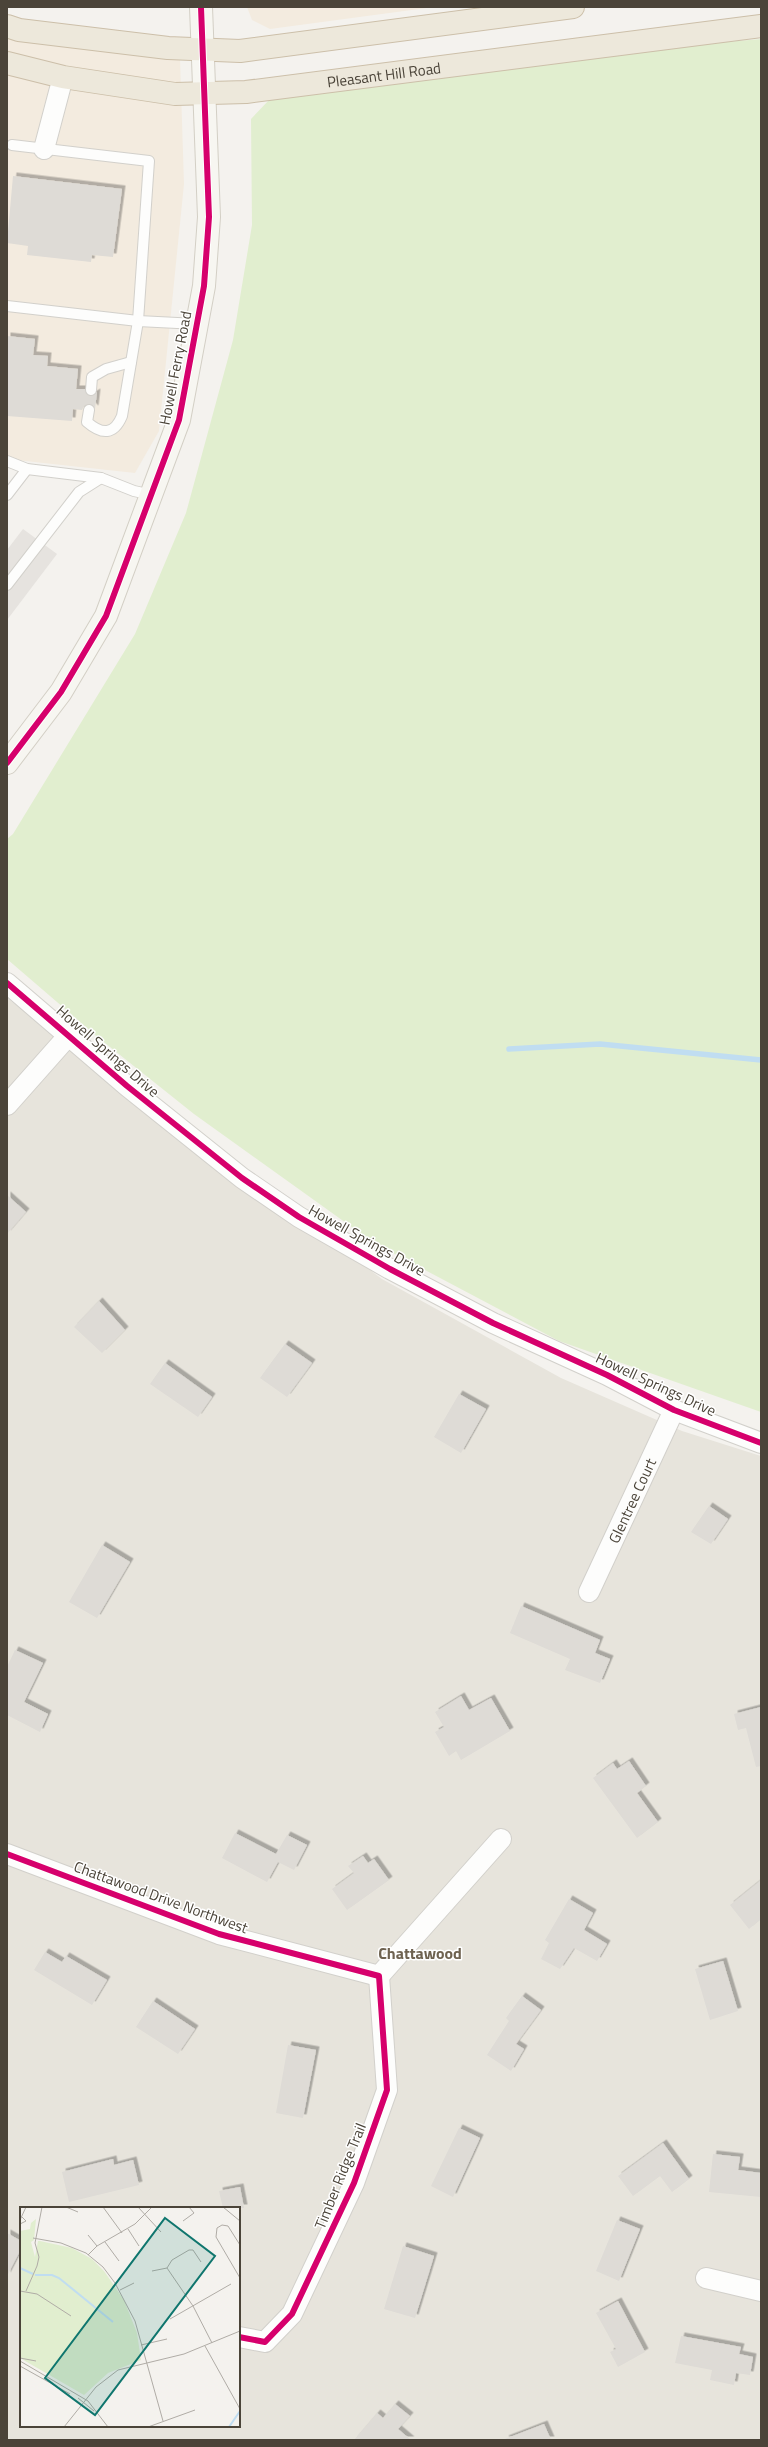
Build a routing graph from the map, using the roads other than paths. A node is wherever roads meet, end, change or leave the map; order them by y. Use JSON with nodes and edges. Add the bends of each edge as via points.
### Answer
{"nodes":[{"id":1,"x":202,"y":7,"type":"edge"},
{"id":2,"x":573,"y":7,"type":"edge"},
{"id":3,"x":7,"y":26,"type":"edge"},
{"id":4,"x":761,"y":26,"type":"edge"},
{"id":5,"x":204,"y":50,"type":"junction"},
{"id":6,"x":7,"y":63,"type":"edge"},
{"id":7,"x":63,"y":77,"type":"junction"},
{"id":8,"x":205,"y":93,"type":"junction"},
{"id":9,"x":12,"y":145,"type":"dead end"},
{"id":10,"x":44,"y":149,"type":"junction"},
{"id":11,"x":7,"y":306,"type":"edge"},
{"id":12,"x":138,"y":321,"type":"junction"},
{"id":13,"x":197,"y":324,"type":"junction"},
{"id":14,"x":131,"y":362,"type":"junction"},
{"id":15,"x":91,"y":390,"type":"dead end"},
{"id":16,"x":89,"y":410,"type":"dead end"},
{"id":17,"x":7,"y":462,"type":"edge"},
{"id":18,"x":27,"y":469,"type":"junction"},
{"id":19,"x":101,"y":478,"type":"junction"},
{"id":20,"x":7,"y":495,"type":"edge"},
{"id":21,"x":152,"y":495,"type":"junction"},
{"id":22,"x":7,"y":585,"type":"edge"},
{"id":23,"x":7,"y":763,"type":"edge"},
{"id":24,"x":7,"y":983,"type":"edge"},
{"id":25,"x":69,"y":1035,"type":"junction"},
{"id":26,"x":7,"y":1106,"type":"edge"},
{"id":27,"x":674,"y":1410,"type":"junction"},
{"id":28,"x":761,"y":1443,"type":"edge"},
{"id":29,"x":590,"y":1592,"type":"dead end"},
{"id":30,"x":501,"y":1840,"type":"dead end"},
{"id":31,"x":7,"y":1854,"type":"edge"},
{"id":32,"x":379,"y":1976,"type":"junction"},
{"id":33,"x":706,"y":2278,"type":"dead end"},
{"id":34,"x":761,"y":2291,"type":"edge"},
{"id":35,"x":240,"y":2337,"type":"edge"}],
"edges":[{"from":1,"to":5,"type":"street","name":"Howell Ferry Road"},
{"from":2,"to":5,"type":"highway","via":[[240,51]]},
{"from":3,"to":5,"type":"highway","via":[[27,31]]},
{"from":4,"to":8,"type":"highway","name":"Pleasant Hill Road","via":[[294,87]]},
{"from":5,"to":8,"type":"street","name":"Howell Ferry Road"},
{"from":6,"to":7,"type":"highway","name":"Pleasant Hill Road"},
{"from":7,"to":8,"type":"highway","name":"Pleasant Hill Road","via":[[175,94]]},
{"from":7,"to":10,"type":"street"},
{"from":8,"to":13,"type":"street","name":"Howell Ferry Road","via":[[209,218],[204,286]]},
{"from":9,"to":10,"type":"lane"},
{"from":10,"to":12,"type":"lane","via":[[149,161]]},
{"from":11,"to":12,"type":"lane"},
{"from":12,"to":13,"type":"lane"},
{"from":12,"to":14,"type":"lane"},
{"from":13,"to":21,"type":"street","name":"Howell Ferry Road","via":[[179,420]]},
{"from":14,"to":15,"type":"lane","via":[[106,369],[92,377]]},
{"from":14,"to":16,"type":"lane","via":[[122,416],[118,425],[103,432],[95,429],[88,422]]},
{"from":17,"to":18,"type":"lane"},
{"from":18,"to":19,"type":"lane"},
{"from":18,"to":20,"type":"lane"},
{"from":19,"to":21,"type":"lane"},
{"from":19,"to":22,"type":"lane","via":[[79,492]]},
{"from":21,"to":23,"type":"street","name":"Howell Ferry Road","via":[[106,616],[61,692]]},
{"from":24,"to":25,"type":"street","name":"Howell Springs Drive"},
{"from":25,"to":26,"type":"street"},
{"from":25,"to":27,"type":"street","name":"Howell Springs Drive","via":[[127,1086],[236,1173],[299,1217],[390,1269],[486,1319],[607,1375]]},
{"from":27,"to":28,"type":"street","name":"Howell Springs Drive"},
{"from":27,"to":29,"type":"street","name":"Glentree Court"},
{"from":30,"to":32,"type":"street"},
{"from":31,"to":32,"type":"street","name":"Chattawood Drive Northwest","via":[[219,1934]]},
{"from":32,"to":35,"type":"street","name":"Timber Ridge Trail","via":[[387,2090],[354,2183],[292,2314],[265,2342]]},
{"from":33,"to":34,"type":"street"}]}
